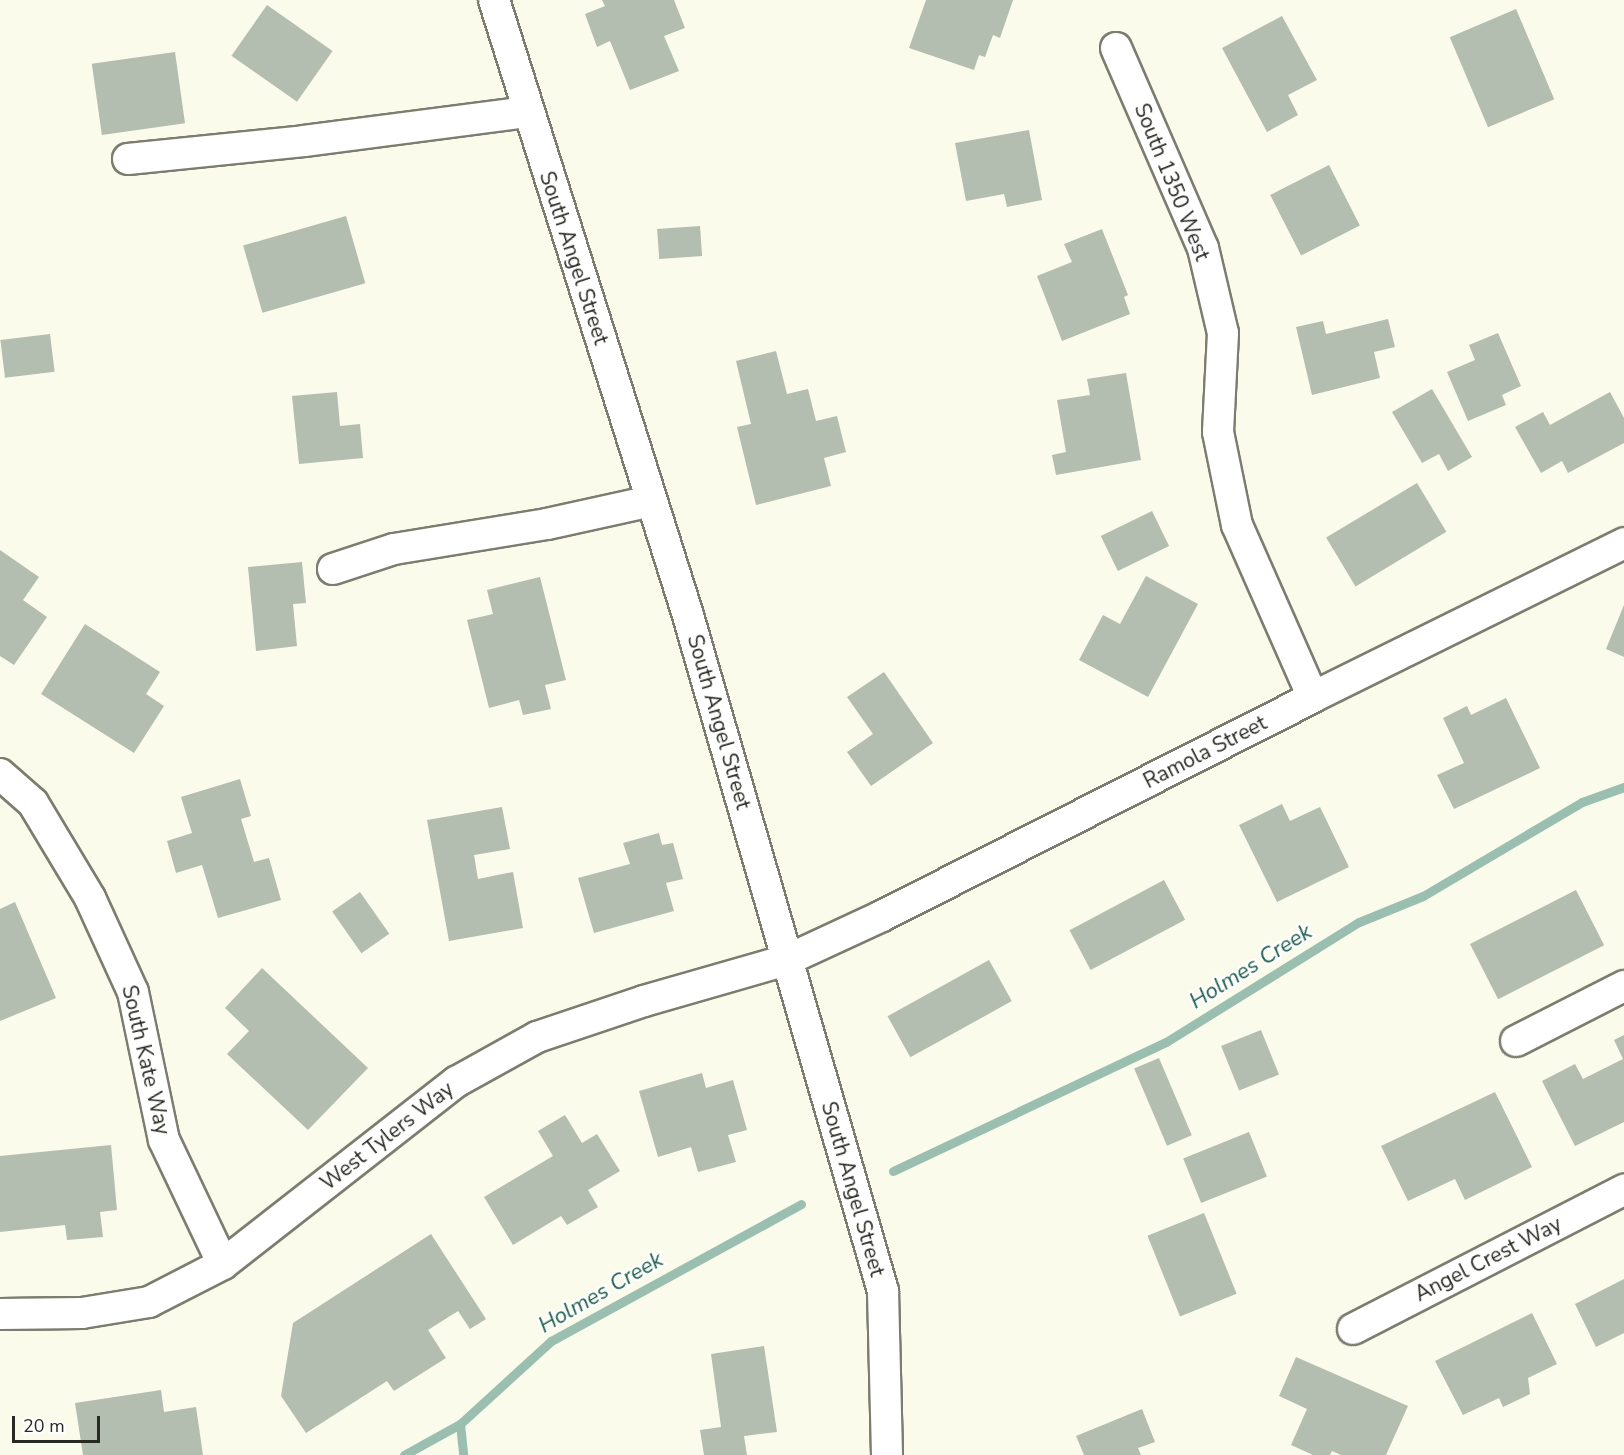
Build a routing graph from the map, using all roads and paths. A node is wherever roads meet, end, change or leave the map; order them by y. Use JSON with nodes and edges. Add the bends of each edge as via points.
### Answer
{"nodes":[{"id":1,"x":494,"y":0,"type":"edge"},
{"id":2,"x":1116,"y":48,"type":"dead end"},
{"id":3,"x":528,"y":112,"type":"junction"},
{"id":4,"x":128,"y":159,"type":"dead end"},
{"id":5,"x":652,"y":501,"type":"junction"},
{"id":6,"x":1624,"y":543,"type":"edge"},
{"id":7,"x":333,"y":569,"type":"dead end"},
{"id":8,"x":1313,"y":697,"type":"junction"},
{"id":9,"x":0,"y":774,"type":"edge"},
{"id":10,"x":787,"y":960,"type":"junction"},
{"id":11,"x":1624,"y":986,"type":"edge"},
{"id":12,"x":1516,"y":1041,"type":"dead end"},
{"id":13,"x":1624,"y":1190,"type":"edge"},
{"id":14,"x":223,"y":1264,"type":"junction"},
{"id":15,"x":0,"y":1314,"type":"edge"},
{"id":16,"x":1353,"y":1329,"type":"dead end"},
{"id":17,"x":887,"y":1455,"type":"edge"}],
"edges":[{"from":1,"to":3,"type":"street","name":"South Angel Street"},
{"from":2,"to":8,"type":"street","name":"South 1350 West","via":[[1203,248],[1223,333],[1218,432],[1237,525]]},
{"from":3,"to":4,"type":"street"},
{"from":3,"to":5,"type":"street","name":"South Angel Street"},
{"from":5,"to":7,"type":"street","via":[[547,524],[394,549]]},
{"from":5,"to":10,"type":"street","name":"South Angel Street"},
{"from":6,"to":8,"type":"street","name":"Ramola Street"},
{"from":8,"to":10,"type":"street","name":"Ramola Street"},
{"from":9,"to":14,"type":"street","name":"South Kate Way","via":[[33,803],[90,898],[133,992],[164,1140]]},
{"from":10,"to":14,"type":"street","name":"West Tylers Way","via":[[537,1037],[456,1082]]},
{"from":10,"to":17,"type":"street","name":"South Angel Street","via":[[883,1291]]},
{"from":11,"to":12,"type":"street"},
{"from":13,"to":16,"type":"street","name":"Angel Crest Way"},
{"from":14,"to":15,"type":"street","name":"West Tylers Way","via":[[149,1302],[82,1313]]}]}
